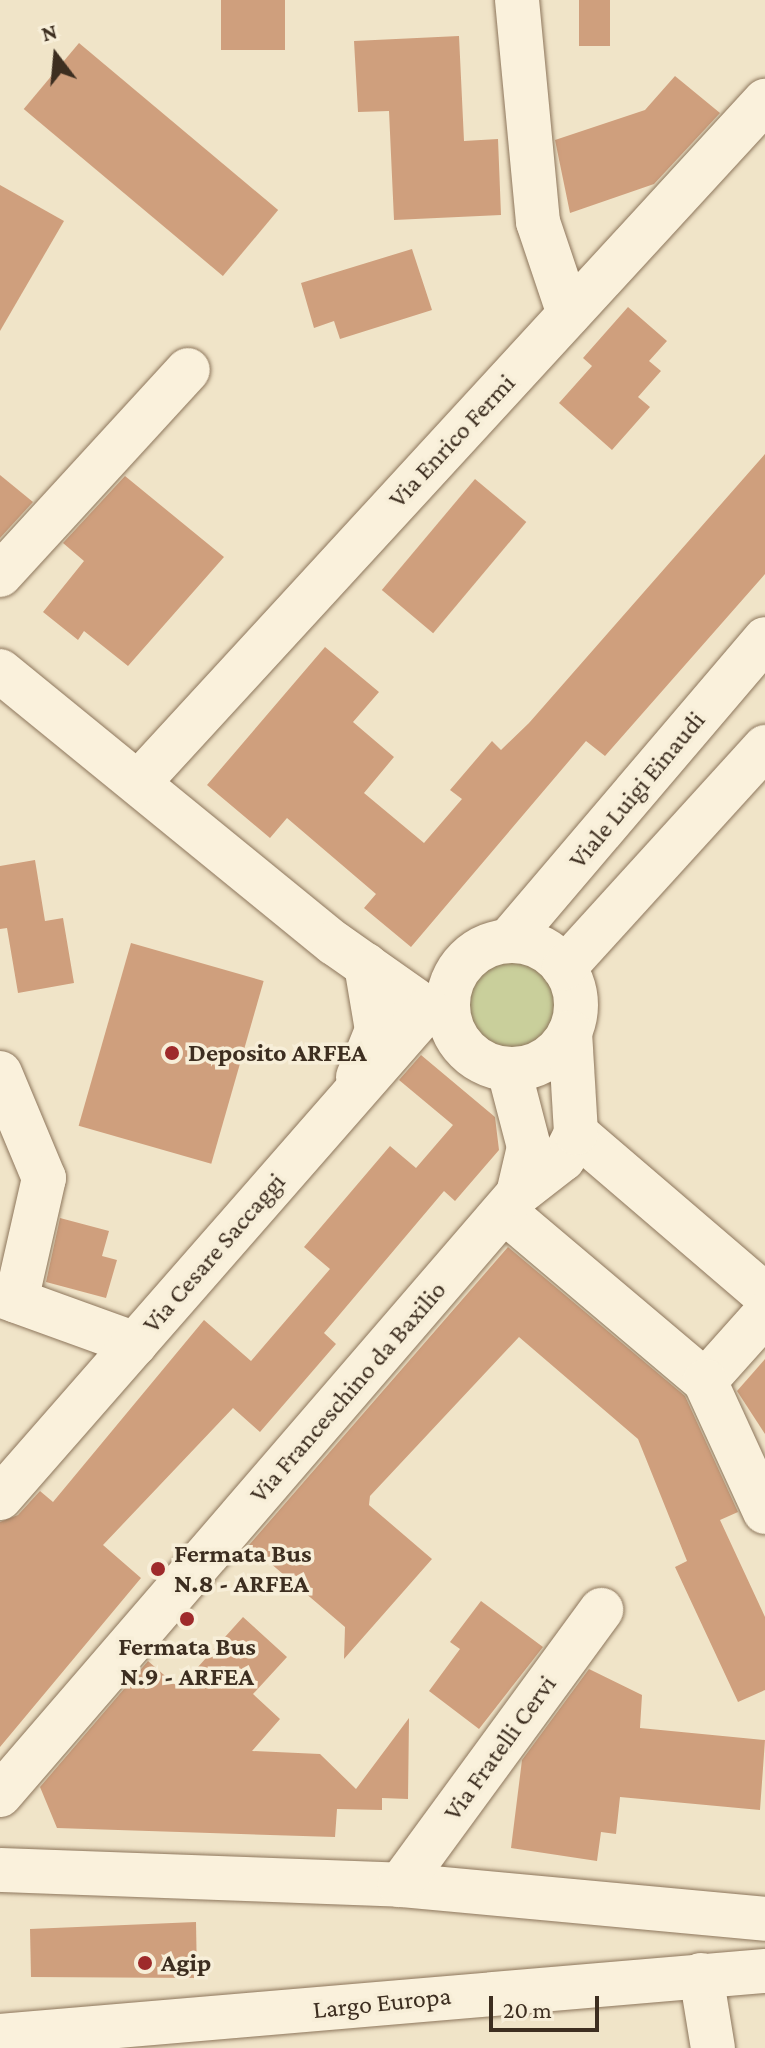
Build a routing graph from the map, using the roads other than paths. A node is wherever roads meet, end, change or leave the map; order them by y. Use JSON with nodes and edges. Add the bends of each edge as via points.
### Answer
{"nodes":[{"id":1,"x":517,"y":0,"type":"edge"},
{"id":2,"x":765,"y":101,"type":"edge"},
{"id":3,"x":569,"y":314,"type":"junction"},
{"id":4,"x":188,"y":370,"type":"dead end"},
{"id":5,"x":0,"y":575,"type":"edge"},
{"id":6,"x":765,"y":639,"type":"edge"},
{"id":7,"x":0,"y":671,"type":"edge"},
{"id":8,"x":765,"y":747,"type":"edge"},
{"id":9,"x":140,"y":781,"type":"junction"},
{"id":10,"x":509,"y":940,"type":"junction"},
{"id":11,"x":366,"y":965,"type":"junction"},
{"id":12,"x":564,"y":968,"type":"junction"},
{"id":13,"x":438,"y":1010,"type":"junction"},
{"id":14,"x":570,"y":1032,"type":"junction"},
{"id":15,"x":509,"y":1070,"type":"junction"},
{"id":16,"x":0,"y":1073,"type":"edge"},
{"id":17,"x":348,"y":1099,"type":"junction"},
{"id":18,"x":576,"y":1133,"type":"junction"},
{"id":19,"x":511,"y":1203,"type":"junction"},
{"id":20,"x":765,"y":1295,"type":"edge"},
{"id":21,"x":8,"y":1298,"type":"edge"},
{"id":22,"x":765,"y":1314,"type":"edge"},
{"id":23,"x":135,"y":1344,"type":"junction"},
{"id":24,"x":705,"y":1381,"type":"junction"},
{"id":25,"x":0,"y":1498,"type":"edge"},
{"id":26,"x":765,"y":1512,"type":"edge"},
{"id":27,"x":601,"y":1610,"type":"dead end"},
{"id":28,"x":0,"y":1795,"type":"edge"},
{"id":29,"x":0,"y":1870,"type":"edge"},
{"id":30,"x":400,"y":1885,"type":"junction"},
{"id":31,"x":765,"y":1919,"type":"edge"},
{"id":32,"x":765,"y":1971,"type":"edge"},
{"id":33,"x":701,"y":1975,"type":"junction"},
{"id":34,"x":309,"y":2011,"type":"junction"},
{"id":35,"x":0,"y":2036,"type":"edge"},
{"id":36,"x":284,"y":2048,"type":"edge"},
{"id":37,"x":713,"y":2048,"type":"edge"}],
"edges":[{"from":1,"to":3,"type":"street","via":[[538,222]]},
{"from":2,"to":3,"type":"street","name":"Via Enrico Fermi"},
{"from":3,"to":9,"type":"street","name":"Via Enrico Fermi"},
{"from":4,"to":5,"type":"street"},
{"from":6,"to":10,"type":"street","name":"Viale Luigi Einaudi"},
{"from":7,"to":9,"type":"street"},
{"from":8,"to":12,"type":"street"},
{"from":9,"to":11,"type":"street"},
{"from":10,"to":12,"type":"street","via":[[540,947]]},
{"from":10,"to":13,"type":"street","via":[[461,965]]},
{"from":11,"to":13,"type":"street"},
{"from":11,"to":17,"type":"street","via":[[377,1030]]},
{"from":12,"to":14,"type":"street","via":[[576,999]]},
{"from":13,"to":15,"type":"street","via":[[467,1052]]},
{"from":13,"to":17,"type":"street","name":"Via Cesare Saccaggi"},
{"from":14,"to":15,"type":"street","via":[[545,1060]]},
{"from":14,"to":18,"type":"street"},
{"from":15,"to":19,"type":"street","name":"Via Franceschino da Baxilio","via":[[529,1147]]},
{"from":16,"to":21,"type":"street","via":[[44,1178]]},
{"from":17,"to":23,"type":"street","name":"Via Cesare Saccaggi"},
{"from":18,"to":19,"type":"street","via":[[563,1159]]},
{"from":18,"to":20,"type":"street"},
{"from":19,"to":24,"type":"street"},
{"from":19,"to":28,"type":"street","name":"Via Franceschino da Baxilio"},
{"from":21,"to":23,"type":"street"},
{"from":22,"to":24,"type":"street"},
{"from":23,"to":25,"type":"street","name":"Via Cesare Saccaggi"},
{"from":24,"to":26,"type":"street"},
{"from":27,"to":30,"type":"street","name":"Via Fratelli Cervi"},
{"from":29,"to":30,"type":"street"},
{"from":30,"to":31,"type":"street"},
{"from":32,"to":33,"type":"street","name":"Largo Europa"},
{"from":33,"to":34,"type":"street","name":"Largo Europa"},
{"from":33,"to":37,"type":"street"},
{"from":34,"to":35,"type":"street","name":"Largo Europa"},
{"from":34,"to":36,"type":"street"}]}
